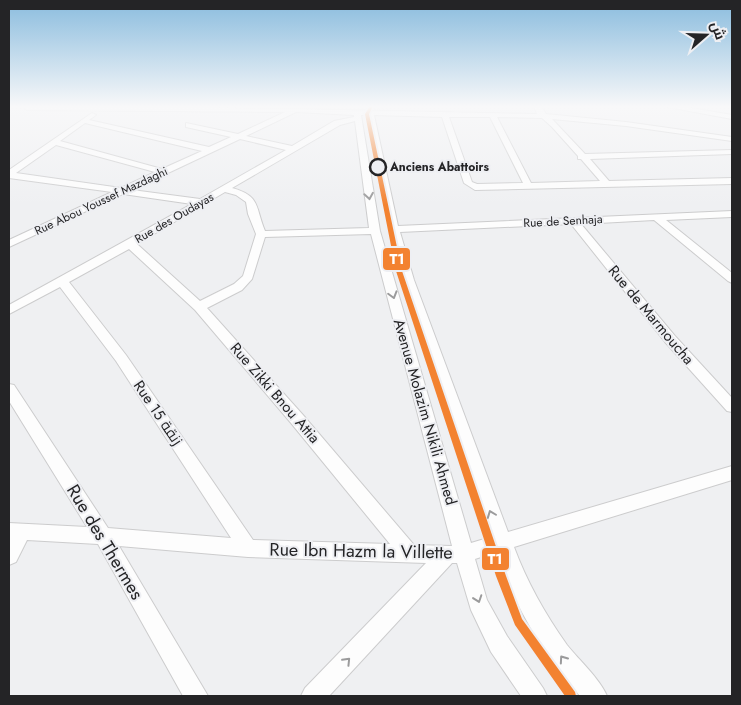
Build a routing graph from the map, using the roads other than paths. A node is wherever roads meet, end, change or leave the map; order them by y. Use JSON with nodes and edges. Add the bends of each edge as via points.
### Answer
{"nodes":[{"id":1,"x":59,"y":139,"type":"edge"},
{"id":2,"x":177,"y":139,"type":"edge"},
{"id":3,"x":234,"y":139,"type":"edge"},
{"id":4,"x":252,"y":139,"type":"edge"},
{"id":5,"x":310,"y":139,"type":"edge"},
{"id":6,"x":366,"y":139,"type":"edge"},
{"id":7,"x":370,"y":139,"type":"edge"},
{"id":8,"x":453,"y":139,"type":"edge"},
{"id":9,"x":504,"y":139,"type":"edge"},
{"id":10,"x":566,"y":139,"type":"edge"},
{"id":11,"x":707,"y":139,"type":"edge"},
{"id":12,"x":55,"y":142,"type":"junction"},
{"id":13,"x":293,"y":149,"type":"junction"},
{"id":14,"x":209,"y":150,"type":"junction"},
{"id":15,"x":732,"y":151,"type":"edge"},
{"id":16,"x":581,"y":157,"type":"junction"},
{"id":17,"x":164,"y":172,"type":"junction"},
{"id":18,"x":9,"y":175,"type":"edge"},
{"id":19,"x":732,"y":181,"type":"edge"},
{"id":20,"x":606,"y":184,"type":"junction"},
{"id":21,"x":528,"y":187,"type":"junction"},
{"id":22,"x":224,"y":189,"type":"junction"},
{"id":23,"x":121,"y":190,"type":"junction"},
{"id":24,"x":199,"y":202,"type":"junction"},
{"id":25,"x":732,"y":214,"type":"edge"},
{"id":26,"x":656,"y":217,"type":"junction"},
{"id":27,"x":573,"y":220,"type":"junction"},
{"id":28,"x":394,"y":229,"type":"junction"},
{"id":29,"x":375,"y":232,"type":"junction"},
{"id":30,"x":261,"y":234,"type":"junction"},
{"id":31,"x":9,"y":244,"type":"edge"},
{"id":32,"x":130,"y":244,"type":"junction"},
{"id":33,"x":732,"y":279,"type":"edge"},
{"id":34,"x":62,"y":281,"type":"junction"},
{"id":35,"x":199,"y":306,"type":"junction"},
{"id":36,"x":9,"y":310,"type":"edge"},
{"id":37,"x":9,"y":390,"type":"edge"},
{"id":38,"x":732,"y":407,"type":"edge"},
{"id":39,"x":732,"y":473,"type":"edge"},
{"id":40,"x":15,"y":531,"type":"edge"},
{"id":41,"x":103,"y":536,"type":"junction"},
{"id":42,"x":502,"y":542,"type":"junction"},
{"id":43,"x":248,"y":548,"type":"junction"},
{"id":44,"x":409,"y":553,"type":"junction"},
{"id":45,"x":456,"y":554,"type":"junction"},
{"id":46,"x":9,"y":556,"type":"edge"},
{"id":47,"x":196,"y":696,"type":"edge"},
{"id":48,"x":313,"y":696,"type":"edge"},
{"id":49,"x":535,"y":696,"type":"edge"},
{"id":50,"x":595,"y":696,"type":"edge"}],
"edges":[{"from":1,"to":12,"type":"street"},
{"from":2,"to":14,"type":"street"},
{"from":3,"to":14,"type":"street","name":"Rue Abou Youssef Mazdaghi"},
{"from":4,"to":13,"type":"street"},
{"from":5,"to":13,"type":"street","name":"Rue des Oudayas"},
{"from":6,"to":29,"type":"street","name":"Avenue Molazim Nikili Ahmed","one_way":true},
{"from":7,"to":28,"type":"street","name":"Avenue Molazim Nikili Ahmed"},
{"from":8,"to":21,"type":"street","via":[[468,184],[481,188]]},
{"from":9,"to":21,"type":"street"},
{"from":10,"to":16,"type":"street"},
{"from":11,"to":15,"type":"street"},
{"from":12,"to":17,"type":"street"},
{"from":12,"to":18,"type":"street"},
{"from":13,"to":22,"type":"street","name":"Rue des Oudayas"},
{"from":14,"to":17,"type":"street","name":"Rue Abou Youssef Mazdaghi"},
{"from":15,"to":16,"type":"street"},
{"from":16,"to":20,"type":"street"},
{"from":17,"to":23,"type":"street","name":"Rue Abou Youssef Mazdaghi"},
{"from":18,"to":23,"type":"street"},
{"from":19,"to":20,"type":"street"},
{"from":20,"to":21,"type":"street"},
{"from":22,"to":24,"type":"street","name":"Rue des Oudayas"},
{"from":22,"to":30,"type":"street","via":[[250,200]]},
{"from":23,"to":24,"type":"street"},
{"from":23,"to":31,"type":"street","name":"Rue Abou Youssef Mazdaghi"},
{"from":24,"to":32,"type":"street","name":"Rue des Oudayas"},
{"from":25,"to":26,"type":"street","name":"Rue de Senhaja"},
{"from":26,"to":27,"type":"street","name":"Rue de Senhaja"},
{"from":26,"to":33,"type":"street"},
{"from":27,"to":28,"type":"street","name":"Rue de Senhaja"},
{"from":27,"to":38,"type":"street","name":"Rue de Marmoucha","via":[[648,313]]},
{"from":42,"to":28,"type":"street","name":"Avenue Molazim Nikili Ahmed","one_way":true,"via":[[408,280]]},
{"from":29,"to":30,"type":"street"},
{"from":29,"to":45,"type":"street","name":"Avenue Molazim Nikili Ahmed","one_way":true},
{"from":30,"to":35,"type":"street","via":[[244,283]]},
{"from":32,"to":34,"type":"street","name":"Rue des Oudayas"},
{"from":32,"to":35,"type":"street","name":"Rue Zikki Bnou Attia"},
{"from":34,"to":36,"type":"street","name":"Rue des Oudayas"},
{"from":34,"to":43,"type":"street","name":"Rue 15 زنقة","via":[[121,358]]},
{"from":35,"to":44,"type":"street","name":"Rue Zikki Bnou Attia"},
{"from":37,"to":41,"type":"street","name":"Rue des Thermes"},
{"from":39,"to":42,"type":"street","name":"Rue Ibn Hazm la Villette"},
{"from":40,"to":41,"type":"street","name":"Rue Ibn Hazm la Villette"},
{"from":40,"to":46,"type":"street"},
{"from":41,"to":43,"type":"street","name":"Rue Ibn Hazm la Villette"},
{"from":41,"to":47,"type":"street","name":"Rue des Thermes"},
{"from":42,"to":45,"type":"street","name":"Rue Ibn Hazm la Villette"},
{"from":50,"to":42,"type":"street","name":"Avenue Molazim Nikili Ahmed","one_way":true,"via":[[568,666],[531,611]]},
{"from":43,"to":44,"type":"street","name":"Rue Ibn Hazm la Villette"},
{"from":44,"to":45,"type":"street","name":"Rue Ibn Hazm la Villette"},
{"from":48,"to":45,"type":"street","one_way":true},
{"from":45,"to":49,"type":"street","name":"Avenue Molazim Nikili Ahmed","one_way":true,"via":[[499,644]]}]}
